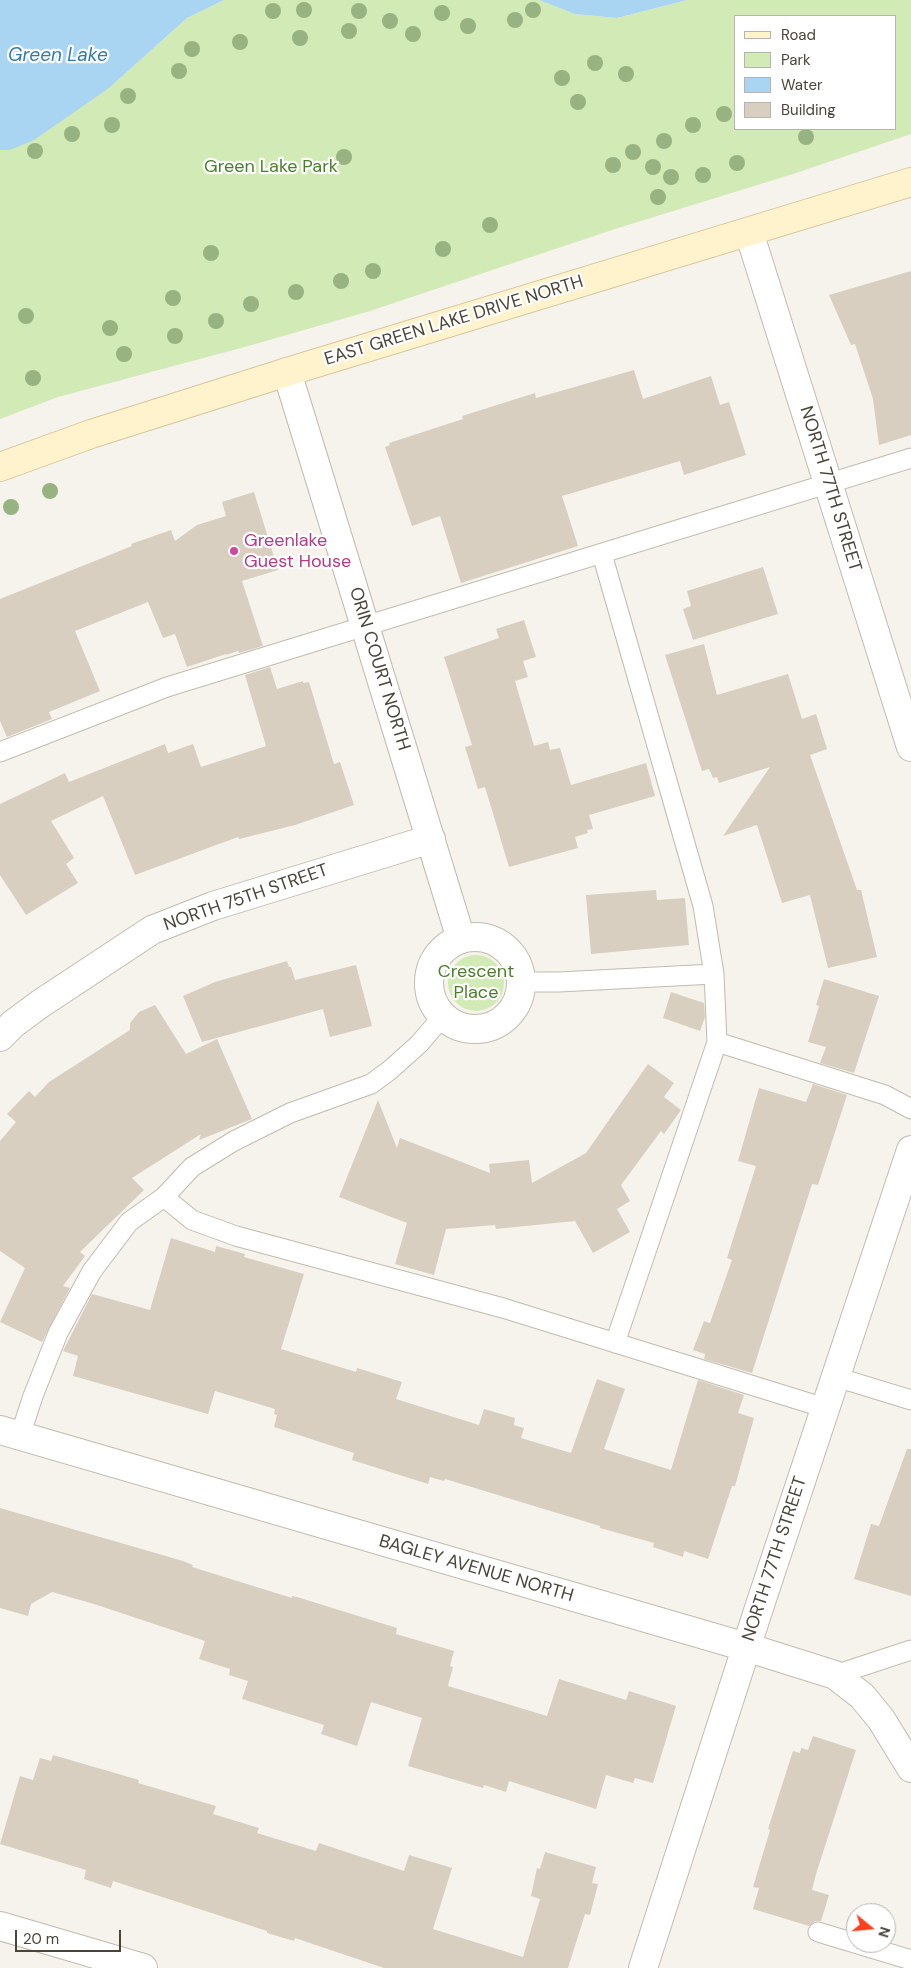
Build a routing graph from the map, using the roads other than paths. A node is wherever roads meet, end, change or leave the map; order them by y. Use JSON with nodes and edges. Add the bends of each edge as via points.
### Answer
{"nodes":[{"id":1,"x":911,"y":182,"type":"edge"},
{"id":2,"x":749,"y":232,"type":"junction"},
{"id":3,"x":287,"y":372,"type":"junction"},
{"id":4,"x":911,"y":458,"type":"edge"},
{"id":5,"x":0,"y":467,"type":"edge"},
{"id":6,"x":828,"y":484,"type":"junction"},
{"id":7,"x":602,"y":554,"type":"junction"},
{"id":8,"x":366,"y":627,"type":"junction"},
{"id":9,"x":911,"y":747,"type":"edge"},
{"id":10,"x":0,"y":752,"type":"edge"},
{"id":11,"x":431,"y":839,"type":"junction"},
{"id":12,"x":461,"y":939,"type":"junction"},
{"id":13,"x":714,"y":974,"type":"junction"},
{"id":14,"x":521,"y":982,"type":"junction"},
{"id":15,"x":444,"y":1016,"type":"junction"},
{"id":16,"x":4,"y":1023,"type":"edge"},
{"id":17,"x":717,"y":1042,"type":"junction"},
{"id":18,"x":911,"y":1109,"type":"edge"},
{"id":19,"x":911,"y":1150,"type":"edge"},
{"id":20,"x":164,"y":1196,"type":"junction"},
{"id":21,"x":615,"y":1343,"type":"junction"},
{"id":22,"x":836,"y":1377,"type":"junction"},
{"id":23,"x":911,"y":1400,"type":"edge"},
{"id":24,"x":825,"y":1408,"type":"junction"},
{"id":25,"x":10,"y":1433,"type":"edge"},
{"id":26,"x":746,"y":1647,"type":"junction"},
{"id":27,"x":911,"y":1650,"type":"edge"},
{"id":28,"x":836,"y":1675,"type":"junction"},
{"id":29,"x":911,"y":1768,"type":"edge"},
{"id":30,"x":0,"y":1926,"type":"edge"},
{"id":31,"x":818,"y":1932,"type":"dead end"},
{"id":32,"x":911,"y":1960,"type":"edge"},
{"id":33,"x":143,"y":1968,"type":"edge"},
{"id":34,"x":643,"y":1968,"type":"edge"}],
"edges":[{"from":1,"to":2,"type":"main road","name":"EAST GREEN LAKE DRIVE NORTH"},
{"from":2,"to":3,"type":"main road","name":"EAST GREEN LAKE DRIVE NORTH"},
{"from":2,"to":6,"type":"street","name":"NORTH 77TH STREET"},
{"from":3,"to":5,"type":"main road","name":"EAST GREEN LAKE DRIVE NORTH","via":[[90,434]]},
{"from":3,"to":8,"type":"street","name":"ORIN COURT NORTH"},
{"from":4,"to":6,"type":"lane"},
{"from":6,"to":7,"type":"lane"},
{"from":6,"to":9,"type":"street","name":"NORTH 77TH STREET"},
{"from":7,"to":8,"type":"lane"},
{"from":7,"to":13,"type":"lane","via":[[702,906]]},
{"from":8,"to":10,"type":"lane","via":[[167,687]]},
{"from":8,"to":11,"type":"street","name":"ORIN COURT NORTH"},
{"from":11,"to":12,"type":"street","name":"ORIN COURT NORTH"},
{"from":11,"to":16,"type":"street","name":"NORTH 75TH STREET","via":[[213,906],[152,930],[40,1004]]},
{"from":12,"to":14,"type":"street","via":[[484,938],[498,943],[511,954]]},
{"from":12,"to":15,"type":"street","via":[[442,952],[433,964],[429,979],[430,995]]},
{"from":13,"to":14,"type":"lane"},
{"from":13,"to":17,"type":"lane"},
{"from":14,"to":15,"type":"street","via":[[513,1010],[490,1027],[461,1027]]},
{"from":15,"to":20,"type":"lane","via":[[419,1044],[371,1084],[290,1113],[234,1141],[192,1167]]},
{"from":17,"to":18,"type":"lane","via":[[886,1095]]},
{"from":17,"to":21,"type":"lane"},
{"from":19,"to":22,"type":"street","name":"NORTH 77TH STREET"},
{"from":20,"to":21,"type":"lane","via":[[192,1220],[236,1236],[503,1308]]},
{"from":20,"to":25,"type":"lane","via":[[129,1222],[92,1271],[58,1333],[33,1396]]},
{"from":21,"to":24,"type":"lane"},
{"from":22,"to":23,"type":"lane"},
{"from":22,"to":24,"type":"street","name":"NORTH 77TH STREET"},
{"from":24,"to":26,"type":"street","name":"NORTH 77TH STREET"},
{"from":25,"to":26,"type":"street","name":"BAGLEY AVENUE NORTH"},
{"from":26,"to":28,"type":"street","name":"BAGLEY AVENUE NORTH"},
{"from":26,"to":34,"type":"street","name":"NORTH 77TH STREET"},
{"from":27,"to":28,"type":"lane"},
{"from":28,"to":29,"type":"street","name":"BAGLEY AVENUE NORTH","via":[[862,1696],[881,1719]]},
{"from":30,"to":33,"type":"street"},
{"from":31,"to":32,"type":"lane"}]}
